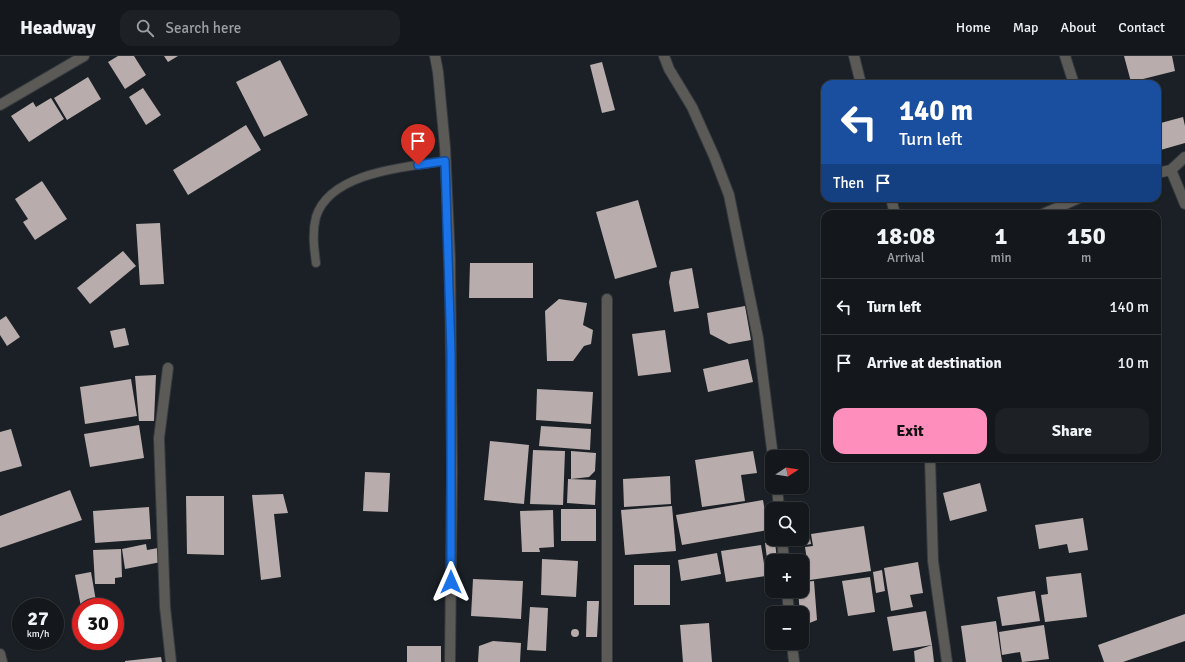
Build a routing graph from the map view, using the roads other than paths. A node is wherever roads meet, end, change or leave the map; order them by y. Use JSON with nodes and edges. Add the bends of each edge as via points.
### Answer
{"nodes":[{"id":1,"x":84,"y":56,"type":"edge"},
{"id":2,"x":435,"y":56,"type":"edge"},
{"id":3,"x":664,"y":56,"type":"edge"},
{"id":4,"x":854,"y":56,"type":"edge"},
{"id":5,"x":1065,"y":56,"type":"edge"},
{"id":6,"x":860,"y":80,"type":"edge"},
{"id":7,"x":1073,"y":80,"type":"edge"},
{"id":8,"x":0,"y":105,"type":"edge"},
{"id":9,"x":1185,"y":157,"type":"edge"},
{"id":10,"x":445,"y":161,"type":"junction"},
{"id":11,"x":1171,"y":170,"type":"junction"},
{"id":12,"x":1161,"y":172,"type":"edge"},
{"id":13,"x":1070,"y":202,"type":"edge"},
{"id":14,"x":1185,"y":204,"type":"edge"},
{"id":15,"x":1052,"y":210,"type":"edge"},
{"id":16,"x":316,"y":263,"type":"dead end"},
{"id":17,"x":607,"y":300,"type":"dead end"},
{"id":18,"x":168,"y":368,"type":"dead end"},
{"id":19,"x":772,"y":450,"type":"edge"},
{"id":20,"x":930,"y":462,"type":"edge"},
{"id":21,"x":793,"y":650,"type":"edge"},
{"id":22,"x":0,"y":654,"type":"edge"},
{"id":23,"x":2,"y":662,"type":"edge"},
{"id":24,"x":171,"y":662,"type":"edge"},
{"id":25,"x":450,"y":662,"type":"edge"},
{"id":26,"x":607,"y":662,"type":"edge"},
{"id":27,"x":794,"y":662,"type":"edge"},
{"id":28,"x":947,"y":662,"type":"edge"}],
"edges":[{"from":1,"to":8,"type":"street"},
{"from":2,"to":10,"type":"street"},
{"from":3,"to":19,"type":"street","via":[[692,107],[729,195],[758,338]]},
{"from":4,"to":6,"type":"street"},
{"from":5,"to":7,"type":"street"},
{"from":9,"to":11,"type":"street"},
{"from":10,"to":16,"type":"lane","via":[[378,172],[351,181],[327,198],[316,216],[313,238]]},
{"from":10,"to":25,"type":"street","via":[[451,361]]},
{"from":11,"to":12,"type":"street"},
{"from":11,"to":14,"type":"street"},
{"from":13,"to":15,"type":"street"},
{"from":17,"to":26,"type":"street"},
{"from":18,"to":24,"type":"street","via":[[159,438],[165,607]]},
{"from":20,"to":28,"type":"street","via":[[933,561]]},
{"from":21,"to":27,"type":"street"},
{"from":22,"to":23,"type":"street"}]}
